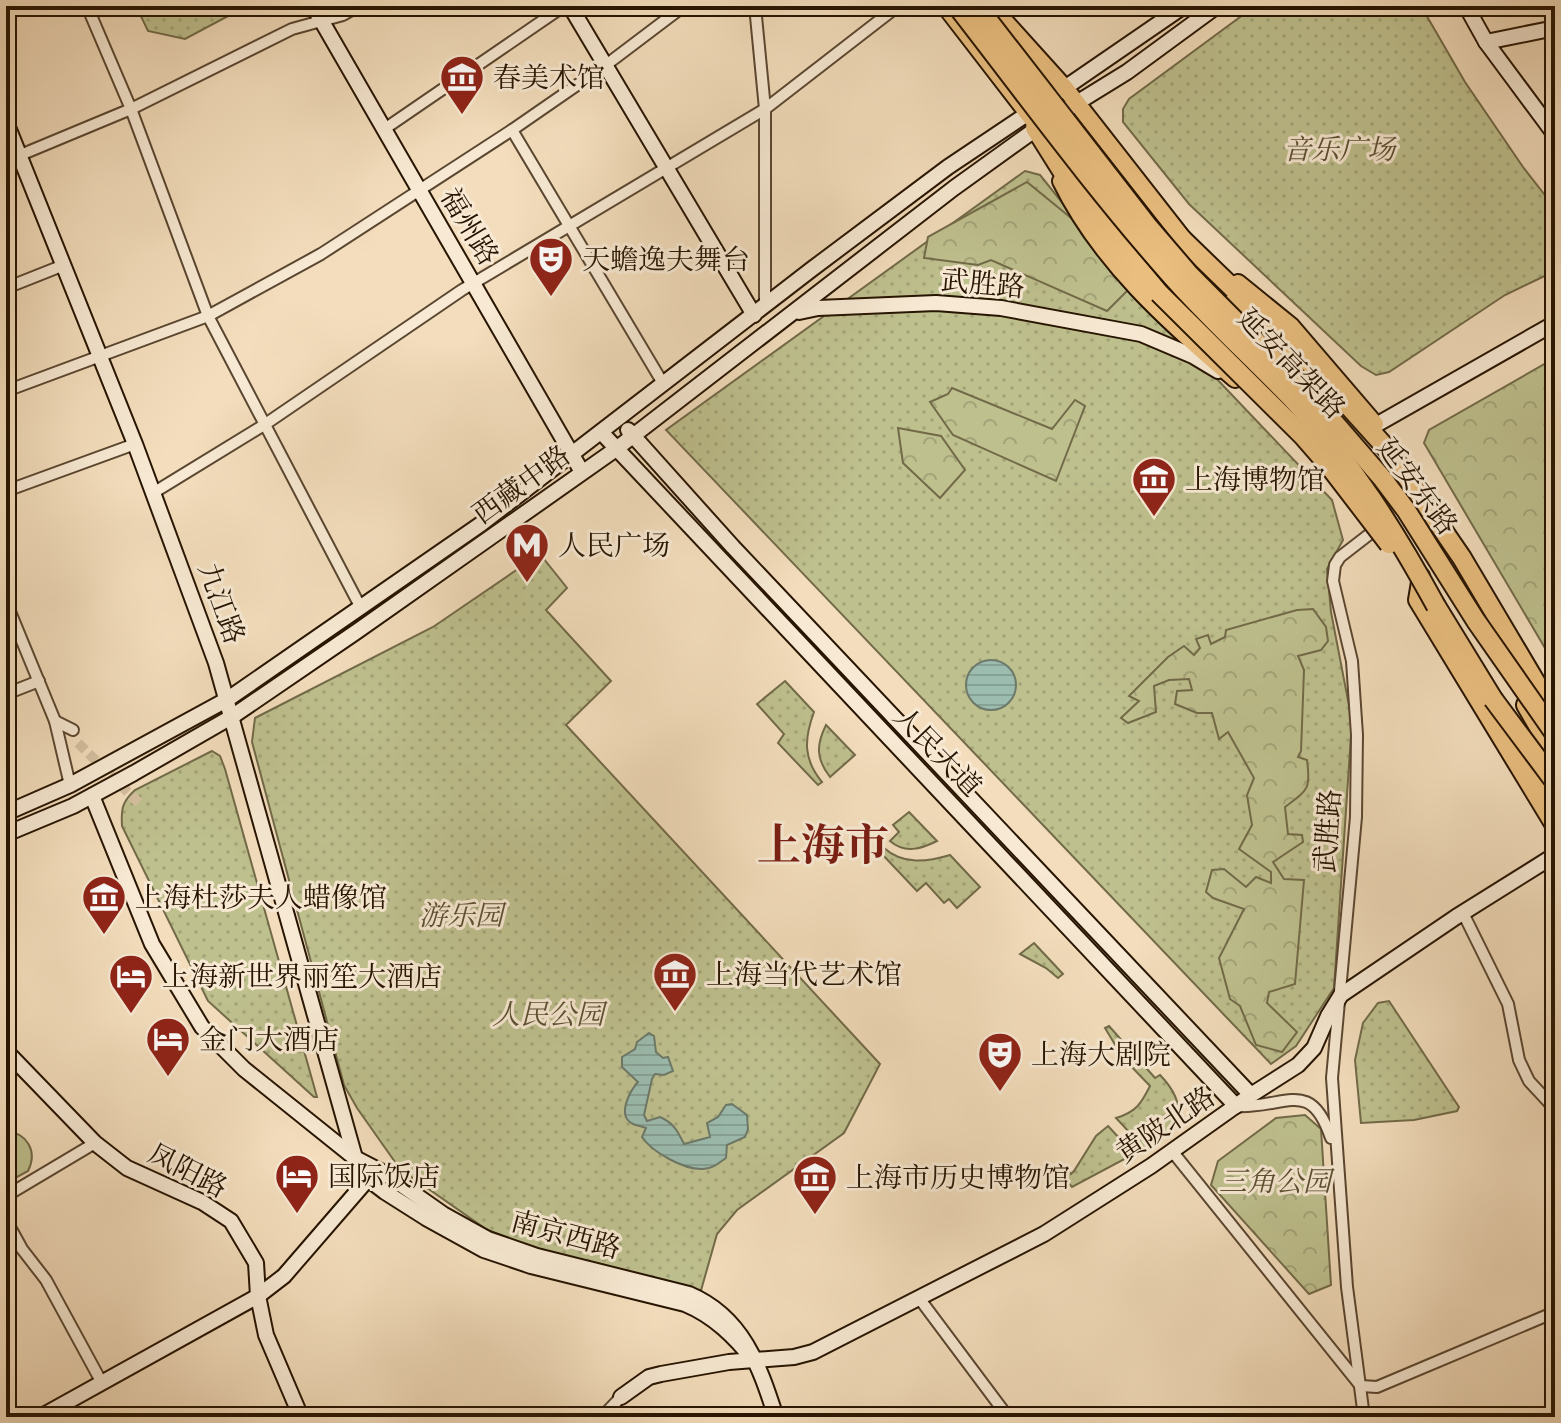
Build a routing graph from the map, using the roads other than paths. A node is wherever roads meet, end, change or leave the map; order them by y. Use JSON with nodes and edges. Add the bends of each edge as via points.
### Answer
{"nodes":[{"id":1,"x":87,"y":6,"type":"edge"},
{"id":2,"x":313,"y":6,"type":"edge"},
{"id":3,"x":359,"y":6,"type":"edge"},
{"id":4,"x":567,"y":6,"type":"edge"},
{"id":5,"x":684,"y":6,"type":"edge"},
{"id":6,"x":755,"y":6,"type":"edge"},
{"id":7,"x":898,"y":6,"type":"edge"},
{"id":8,"x":945,"y":6,"type":"edge"},
{"id":9,"x":957,"y":6,"type":"edge"},
{"id":10,"x":977,"y":6,"type":"edge"},
{"id":11,"x":990,"y":6,"type":"edge"},
{"id":12,"x":1184,"y":6,"type":"edge"},
{"id":13,"x":1217,"y":6,"type":"edge"},
{"id":14,"x":1466,"y":6,"type":"edge"},
{"id":15,"x":321,"y":22,"type":"junction"},
{"id":16,"x":1555,"y":28,"type":"edge"},
{"id":17,"x":1486,"y":42,"type":"junction"},
{"id":18,"x":606,"y":65,"type":"junction"},
{"id":19,"x":1065,"y":88,"type":"junction"},
{"id":20,"x":1076,"y":104,"type":"junction"},
{"id":21,"x":131,"y":109,"type":"junction"},
{"id":22,"x":765,"y":109,"type":"junction"},
{"id":23,"x":6,"y":122,"type":"edge"},
{"id":24,"x":1034,"y":123,"type":"junction"},
{"id":25,"x":383,"y":130,"type":"junction"},
{"id":26,"x":512,"y":130,"type":"junction"},
{"id":27,"x":1555,"y":135,"type":"edge"},
{"id":28,"x":13,"y":158,"type":"edge"},
{"id":29,"x":667,"y":168,"type":"junction"},
{"id":30,"x":419,"y":192,"type":"junction"},
{"id":31,"x":570,"y":227,"type":"junction"},
{"id":32,"x":1182,"y":239,"type":"junction"},
{"id":33,"x":64,"y":265,"type":"junction"},
{"id":34,"x":474,"y":283,"type":"junction"},
{"id":35,"x":6,"y":288,"type":"edge"},
{"id":36,"x":760,"y":310,"type":"junction"},
{"id":37,"x":208,"y":316,"type":"junction"},
{"id":38,"x":790,"y":316,"type":"junction"},
{"id":39,"x":1555,"y":323,"type":"edge"},
{"id":40,"x":99,"y":355,"type":"junction"},
{"id":41,"x":1265,"y":377,"type":"junction"},
{"id":42,"x":664,"y":385,"type":"junction"},
{"id":43,"x":6,"y":391,"type":"edge"},
{"id":44,"x":1252,"y":393,"type":"junction"},
{"id":45,"x":619,"y":420,"type":"junction"},
{"id":46,"x":264,"y":425,"type":"junction"},
{"id":47,"x":1376,"y":425,"type":"junction"},
{"id":48,"x":601,"y":432,"type":"junction"},
{"id":49,"x":633,"y":436,"type":"junction"},
{"id":50,"x":135,"y":444,"type":"junction"},
{"id":51,"x":616,"y":449,"type":"junction"},
{"id":52,"x":1307,"y":450,"type":"junction"},
{"id":53,"x":572,"y":454,"type":"junction"},
{"id":54,"x":582,"y":472,"type":"junction"},
{"id":55,"x":1382,"y":478,"type":"junction"},
{"id":56,"x":6,"y":491,"type":"edge"},
{"id":57,"x":153,"y":493,"type":"junction"},
{"id":58,"x":1371,"y":533,"type":"junction"},
{"id":59,"x":1394,"y":537,"type":"junction"},
{"id":60,"x":1421,"y":576,"type":"junction"},
{"id":61,"x":7,"y":606,"type":"edge"},
{"id":62,"x":1436,"y":606,"type":"junction"},
{"id":63,"x":361,"y":608,"type":"junction"},
{"id":64,"x":1476,"y":621,"type":"junction"},
{"id":65,"x":39,"y":681,"type":"junction"},
{"id":66,"x":7,"y":694,"type":"edge"},
{"id":67,"x":228,"y":699,"type":"junction"},
{"id":68,"x":1493,"y":699,"type":"junction"},
{"id":69,"x":1555,"y":714,"type":"edge"},
{"id":70,"x":233,"y":716,"type":"junction"},
{"id":71,"x":55,"y":721,"type":"junction"},
{"id":72,"x":73,"y":730,"type":"tunnel mouth"},
{"id":73,"x":1555,"y":734,"type":"edge"},
{"id":74,"x":1555,"y":746,"type":"edge"},
{"id":75,"x":1555,"y":755,"type":"edge"},
{"id":76,"x":1555,"y":782,"type":"edge"},
{"id":77,"x":70,"y":785,"type":"junction"},
{"id":78,"x":92,"y":796,"type":"junction"},
{"id":79,"x":1555,"y":797,"type":"edge"},
{"id":80,"x":6,"y":813,"type":"edge"},
{"id":81,"x":1555,"y":815,"type":"edge"},
{"id":82,"x":1555,"y":827,"type":"edge"},
{"id":83,"x":6,"y":834,"type":"edge"},
{"id":84,"x":1555,"y":855,"type":"edge"},
{"id":85,"x":1463,"y":913,"type":"junction"},
{"id":86,"x":1341,"y":995,"type":"junction"},
{"id":87,"x":6,"y":1051,"type":"edge"},
{"id":88,"x":1251,"y":1095,"type":"junction"},
{"id":89,"x":1236,"y":1106,"type":"junction"},
{"id":90,"x":1555,"y":1109,"type":"edge"},
{"id":91,"x":344,"y":1116,"type":"junction"},
{"id":92,"x":95,"y":1143,"type":"junction"},
{"id":93,"x":1336,"y":1150,"type":"junction"},
{"id":94,"x":1172,"y":1151,"type":"junction"},
{"id":95,"x":355,"y":1158,"type":"junction"},
{"id":96,"x":373,"y":1174,"type":"junction"},
{"id":97,"x":6,"y":1196,"type":"edge"},
{"id":98,"x":6,"y":1220,"type":"edge"},
{"id":99,"x":258,"y":1296,"type":"junction"},
{"id":100,"x":919,"y":1298,"type":"junction"},
{"id":101,"x":1555,"y":1312,"type":"edge"},
{"id":102,"x":754,"y":1361,"type":"junction"},
{"id":103,"x":102,"y":1383,"type":"junction"},
{"id":104,"x":1361,"y":1386,"type":"junction"},
{"id":105,"x":621,"y":1397,"type":"joint"},
{"id":106,"x":40,"y":1417,"type":"edge"},
{"id":107,"x":301,"y":1417,"type":"edge"},
{"id":108,"x":602,"y":1417,"type":"edge"},
{"id":109,"x":776,"y":1417,"type":"edge"},
{"id":110,"x":1008,"y":1417,"type":"edge"},
{"id":111,"x":1364,"y":1417,"type":"edge"}],
"edges":[{"from":1,"to":21,"type":"street"},
{"from":2,"to":15,"type":"street","name":"福州路"},
{"from":3,"to":15,"type":"street"},
{"from":4,"to":18,"type":"street"},
{"from":4,"to":25,"type":"street"},
{"from":5,"to":18,"type":"street"},
{"from":6,"to":22,"type":"street"},
{"from":7,"to":22,"type":"street"},
{"from":8,"to":24,"type":"main road","name":"延安东路"},
{"from":9,"to":62,"type":"highway","name":"延安高架路","bridge":true,"via":[[1128,226],[1332,444],[1374,499]]},
{"from":10,"to":55,"type":"highway","name":"延安高架路","bridge":true,"via":[[1189,274],[1319,405]]},
{"from":11,"to":19,"type":"main road","name":"延安东路"},
{"from":11,"to":55,"type":"highway","bridge":true,"via":[[1157,222],[1324,397]]},
{"from":12,"to":19,"type":"street"},
{"from":13,"to":20,"type":"street"},
{"from":14,"to":17,"type":"street"},
{"from":15,"to":21,"type":"street","via":[[292,29]]},
{"from":15,"to":25,"type":"street","name":"福州路"},
{"from":16,"to":17,"type":"street"},
{"from":17,"to":27,"type":"street"},
{"from":18,"to":26,"type":"street"},
{"from":18,"to":29,"type":"street"},
{"from":19,"to":20,"type":"main road","name":"延安东路"},
{"from":19,"to":24,"type":"street"},
{"from":20,"to":24,"type":"street"},
{"from":20,"to":32,"type":"main road","name":"延安东路"},
{"from":21,"to":28,"type":"street"},
{"from":21,"to":37,"type":"street"},
{"from":22,"to":29,"type":"street"},
{"from":22,"to":36,"type":"street"},
{"from":23,"to":28,"type":"street","name":"九江路"},
{"from":24,"to":36,"type":"street","name":"西藏中路","via":[[948,167]]},
{"from":24,"to":38,"type":"street","name":"西藏中路"},
{"from":24,"to":41,"type":"main road","name":"延安东路","via":[[1159,269]]},
{"from":24,"to":44,"type":"main road","name":"延安东路","via":[[1073,206],[1120,268],[1152,305]]},
{"from":24,"to":62,"type":"highway","bridge":true,"via":[[1072,187],[1159,293],[1303,436]]},
{"from":25,"to":30,"type":"street","name":"福州路"},
{"from":26,"to":30,"type":"street"},
{"from":26,"to":31,"type":"street"},
{"from":28,"to":33,"type":"street","name":"九江路"},
{"from":29,"to":31,"type":"street"},
{"from":29,"to":36,"type":"street"},
{"from":30,"to":34,"type":"street","name":"福州路"},
{"from":30,"to":37,"type":"street"},
{"from":31,"to":34,"type":"street"},
{"from":31,"to":42,"type":"street"},
{"from":32,"to":47,"type":"main road","name":"延安东路","via":[[1291,326]]},
{"from":32,"to":69,"type":"highway","via":[[1307,360],[1388,450],[1462,558]]},
{"from":32,"to":74,"type":"main road","name":"延安东路","via":[[1319,398],[1459,584]]},
{"from":33,"to":35,"type":"street"},
{"from":33,"to":40,"type":"street","name":"九江路"},
{"from":34,"to":46,"type":"street"},
{"from":34,"to":53,"type":"street","name":"福州路"},
{"from":36,"to":42,"type":"street","name":"西藏中路"},
{"from":37,"to":40,"type":"street"},
{"from":37,"to":46,"type":"street"},
{"from":38,"to":44,"type":"street","name":"武胜路","via":[[818,308],[936,303],[1029,313],[1141,334],[1193,356]]},
{"from":38,"to":49,"type":"street","name":"西藏中路"},
{"from":39,"to":47,"type":"street"},
{"from":40,"to":43,"type":"street"},
{"from":40,"to":50,"type":"street","name":"九江路"},
{"from":41,"to":52,"type":"main road"},
{"from":41,"to":59,"type":"main road","name":"延安东路","via":[[1314,429]]},
{"from":42,"to":45,"type":"street","name":"西藏中路"},
{"from":44,"to":52,"type":"main road","name":"延安东路"},
{"from":45,"to":48,"type":"street","name":"西藏中路"},
{"from":45,"to":49,"type":"street","name":"人民大道"},
{"from":46,"to":57,"type":"street"},
{"from":46,"to":63,"type":"street"},
{"from":47,"to":69,"type":"main road","name":"延安东路","via":[[1422,484]]},
{"from":48,"to":51,"type":"street","name":"人民大道"},
{"from":48,"to":53,"type":"street","name":"西藏中路"},
{"from":49,"to":51,"type":"street","name":"西藏中路"},
{"from":49,"to":88,"type":"street","name":"人民大道"},
{"from":50,"to":56,"type":"street"},
{"from":50,"to":57,"type":"street","name":"九江路"},
{"from":51,"to":54,"type":"street","name":"西藏中路"},
{"from":51,"to":89,"type":"street","name":"人民大道"},
{"from":52,"to":58,"type":"main road","name":"延安东路"},
{"from":53,"to":54,"type":"street","name":"福州路"},
{"from":53,"to":63,"type":"street","name":"西藏中路"},
{"from":54,"to":70,"type":"street","name":"西藏中路"},
{"from":55,"to":64,"type":"highway","name":"延安高架路","bridge":true},
{"from":57,"to":67,"type":"street","name":"九江路"},
{"from":58,"to":59,"type":"main road","name":"延安东路"},
{"from":58,"to":86,"type":"street","name":"武胜路","via":[[1340,557],[1333,573],[1352,661],[1357,735],[1356,817]]},
{"from":59,"to":60,"type":"main road","name":"延安东路"},
{"from":60,"to":79,"type":"main road","name":"延安东路"},
{"from":60,"to":82,"type":"main road","name":"延安东路","via":[[1417,600]]},
{"from":61,"to":65,"type":"street"},
{"from":62,"to":68,"type":"highway","name":"延安高架路"},
{"from":63,"to":67,"type":"street","name":"西藏中路"},
{"from":64,"to":73,"type":"highway","bridge":true},
{"from":64,"to":75,"type":"highway","name":"延安高架路","bridge":true},
{"from":65,"to":66,"type":"street"},
{"from":65,"to":71,"type":"street"},
{"from":67,"to":70,"type":"street","name":"九江路"},
{"from":67,"to":77,"type":"street","name":"西藏中路"},
{"from":68,"to":76,"type":"highway","name":"延安高架路","bridge":true},
{"from":68,"to":81,"type":"highway","bridge":true},
{"from":70,"to":78,"type":"street","name":"西藏中路"},
{"from":70,"to":91,"type":"street","name":"九江路"},
{"from":71,"to":72,"type":"street"},
{"from":71,"to":77,"type":"street"},
{"from":77,"to":80,"type":"street","name":"西藏中路"},
{"from":78,"to":83,"type":"street","name":"西藏中路"},
{"from":78,"to":95,"type":"street","name":"南京西路","via":[[152,944],[202,1027],[244,1069]]},
{"from":84,"to":85,"type":"street","name":"黄陂北路"},
{"from":85,"to":86,"type":"street","name":"黄陂北路"},
{"from":85,"to":90,"type":"street","via":[[1508,1004],[1519,1060],[1529,1081]]},
{"from":86,"to":88,"type":"street","name":"黄陂北路","via":[[1314,1048],[1298,1065]]},
{"from":86,"to":93,"type":"street","name":"武胜路","via":[[1333,1044]]},
{"from":87,"to":92,"type":"street","name":"凤阳路"},
{"from":88,"to":89,"type":"street","name":"黄陂北路"},
{"from":89,"to":93,"type":"street","name":"武胜路","via":[[1305,1100],[1324,1116]]},
{"from":89,"to":94,"type":"street","name":"黄陂北路"},
{"from":91,"to":95,"type":"street","name":"九江路"},
{"from":91,"to":96,"type":"street","name":"九江路"},
{"from":92,"to":97,"type":"street"},
{"from":92,"to":99,"type":"street","name":"凤阳路","via":[[127,1168],[231,1221],[256,1263]]},
{"from":93,"to":104,"type":"street","name":"武胜路"},
{"from":94,"to":100,"type":"street","name":"黄陂北路","via":[[1044,1234]]},
{"from":94,"to":104,"type":"street"},
{"from":95,"to":96,"type":"street","name":"南京西路"},
{"from":96,"to":99,"type":"street","via":[[284,1276]]},
{"from":96,"to":102,"type":"street","name":"南京西路","via":[[498,1243],[701,1299],[735,1326]]},
{"from":98,"to":103,"type":"street","via":[[46,1280]]},
{"from":99,"to":103,"type":"street"},
{"from":99,"to":107,"type":"street","name":"凤阳路","via":[[266,1335]]},
{"from":100,"to":102,"type":"street","name":"黄陂北路","via":[[813,1352]]},
{"from":100,"to":110,"type":"street"},
{"from":101,"to":104,"type":"street","via":[[1377,1387]]},
{"from":102,"to":105,"type":"street","name":"黄陂北路","via":[[649,1377]]},
{"from":102,"to":109,"type":"street","name":"南京西路"},
{"from":103,"to":106,"type":"street"},
{"from":104,"to":111,"type":"street","name":"武胜路"},
{"from":105,"to":108,"type":"street"}]}
